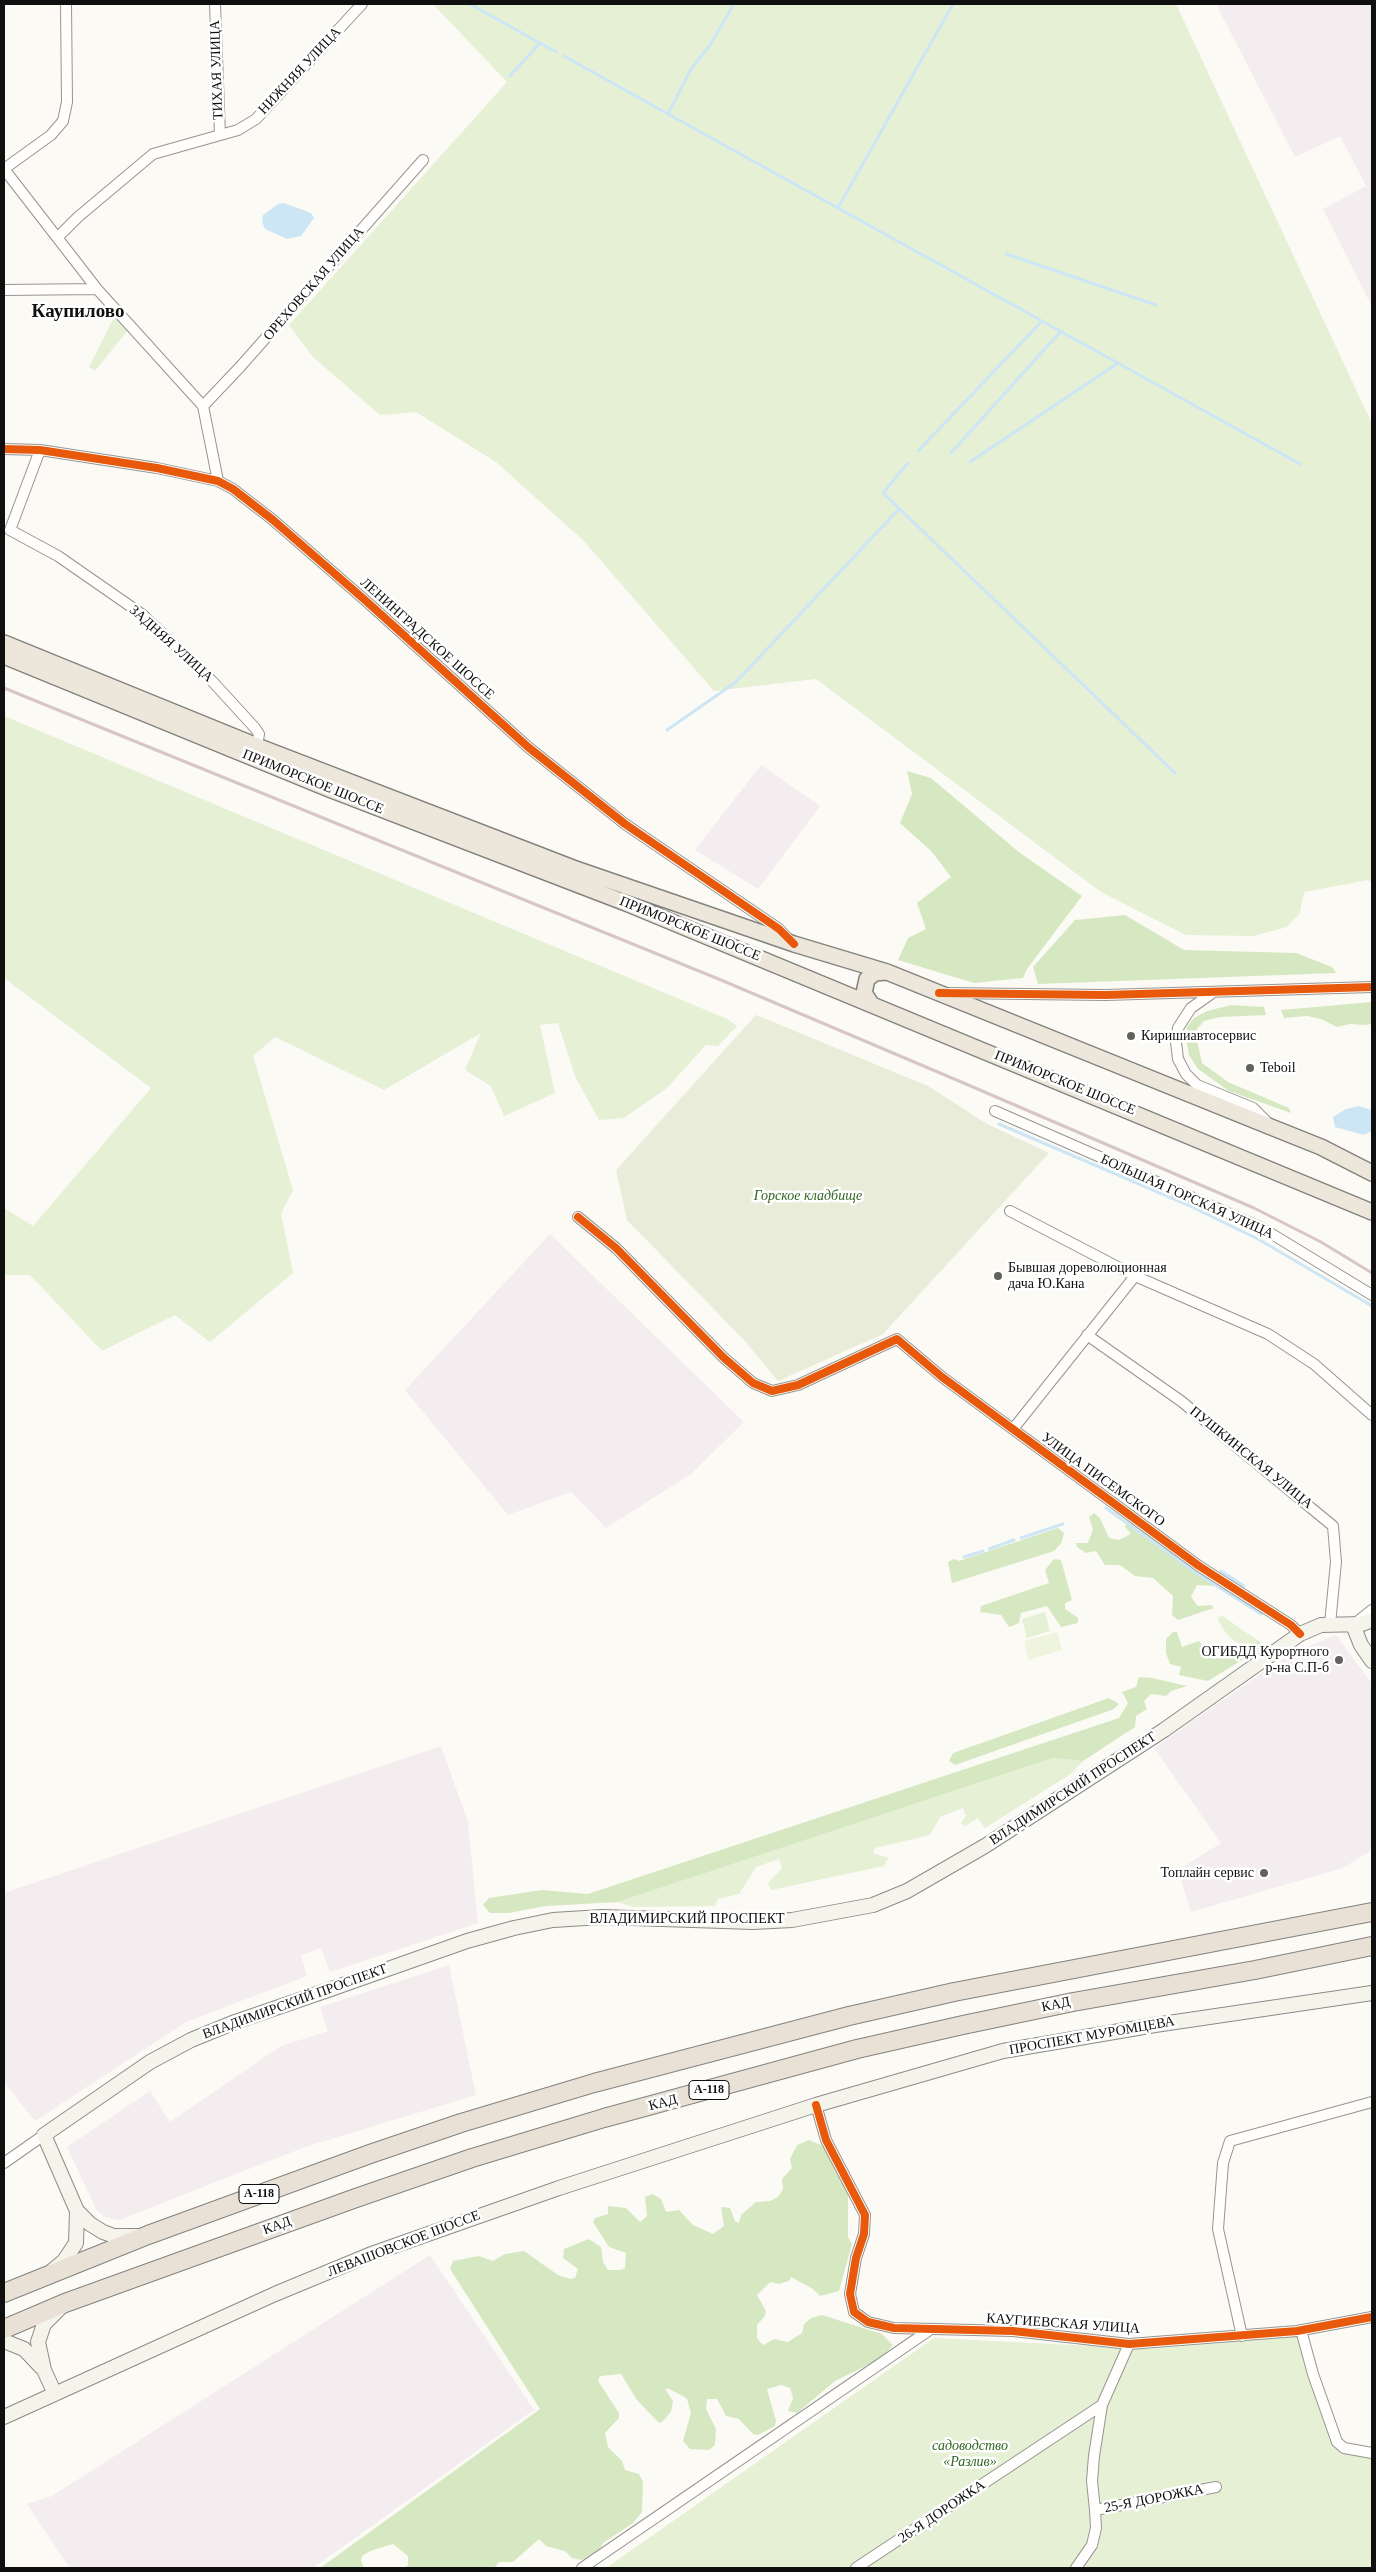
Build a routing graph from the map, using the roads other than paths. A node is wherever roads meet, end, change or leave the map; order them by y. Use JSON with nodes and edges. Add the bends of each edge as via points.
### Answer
{"nodes":[{"id":1,"x":66,"y":4,"type":"edge"},
{"id":2,"x":215,"y":4,"type":"edge"},
{"id":3,"x":362,"y":4,"type":"edge"},
{"id":4,"x":220,"y":135,"type":"junction"},
{"id":5,"x":423,"y":160,"type":"dead end"},
{"id":6,"x":4,"y":169,"type":"edge"},
{"id":7,"x":58,"y":238,"type":"junction"},
{"id":8,"x":98,"y":289,"type":"junction"},
{"id":9,"x":4,"y":290,"type":"edge"},
{"id":10,"x":203,"y":406,"type":"junction"},
{"id":11,"x":4,"y":449,"type":"edge"},
{"id":12,"x":40,"y":450,"type":"junction"},
{"id":13,"x":218,"y":481,"type":"junction"},
{"id":14,"x":4,"y":643,"type":"edge"},
{"id":15,"x":4,"y":656,"type":"edge"},
{"id":16,"x":258,"y":746,"type":"junction"},
{"id":17,"x":794,"y":944,"type":"junction"},
{"id":18,"x":887,"y":972,"type":"junction"},
{"id":19,"x":1372,"y":987,"type":"edge"},
{"id":20,"x":939,"y":992,"type":"junction"},
{"id":21,"x":1214,"y":993,"type":"junction"},
{"id":22,"x":870,"y":1002,"type":"junction"},
{"id":23,"x":995,"y":1111,"type":"dead end"},
{"id":24,"x":1271,"y":1127,"type":"junction"},
{"id":25,"x":1372,"y":1173,"type":"edge"},
{"id":26,"x":1010,"y":1211,"type":"dead end"},
{"id":27,"x":1372,"y":1212,"type":"edge"},
{"id":28,"x":578,"y":1217,"type":"dead end"},
{"id":29,"x":1135,"y":1276,"type":"junction"},
{"id":30,"x":1372,"y":1295,"type":"edge"},
{"id":31,"x":1087,"y":1335,"type":"junction"},
{"id":32,"x":1372,"y":1415,"type":"edge"},
{"id":33,"x":1013,"y":1429,"type":"junction"},
{"id":34,"x":1372,"y":1610,"type":"edge"},
{"id":35,"x":1372,"y":1620,"type":"edge"},
{"id":36,"x":1330,"y":1624,"type":"junction"},
{"id":37,"x":1353,"y":1625,"type":"junction"},
{"id":38,"x":1300,"y":1634,"type":"junction"},
{"id":39,"x":1372,"y":1661,"type":"edge"},
{"id":40,"x":1372,"y":1912,"type":"edge"},
{"id":41,"x":1372,"y":1946,"type":"edge"},
{"id":42,"x":1372,"y":1994,"type":"edge"},
{"id":43,"x":1372,"y":2102,"type":"edge"},
{"id":44,"x":816,"y":2105,"type":"junction"},
{"id":45,"x":44,"y":2135,"type":"junction"},
{"id":46,"x":4,"y":2163,"type":"edge"},
{"id":47,"x":77,"y":2211,"type":"junction"},
{"id":48,"x":148,"y":2235,"type":"junction"},
{"id":49,"x":44,"y":2276,"type":"junction"},
{"id":50,"x":4,"y":2293,"type":"edge"},
{"id":51,"x":65,"y":2303,"type":"junction"},
{"id":52,"x":1372,"y":2318,"type":"edge"},
{"id":53,"x":4,"y":2329,"type":"edge"},
{"id":54,"x":1301,"y":2330,"type":"junction"},
{"id":55,"x":928,"y":2331,"type":"junction"},
{"id":56,"x":1242,"y":2336,"type":"junction"},
{"id":57,"x":4,"y":2341,"type":"edge"},
{"id":58,"x":1129,"y":2344,"type":"junction"},
{"id":59,"x":44,"y":2370,"type":"junction"},
{"id":60,"x":55,"y":2394,"type":"junction"},
{"id":61,"x":1102,"y":2405,"type":"junction"},
{"id":62,"x":4,"y":2417,"type":"edge"},
{"id":63,"x":1372,"y":2453,"type":"edge"},
{"id":64,"x":1216,"y":2487,"type":"dead end"},
{"id":65,"x":1096,"y":2510,"type":"junction"},
{"id":66,"x":582,"y":2568,"type":"edge"},
{"id":67,"x":856,"y":2568,"type":"edge"},
{"id":68,"x":1076,"y":2568,"type":"edge"}],
"edges":[{"from":1,"to":6,"type":"street","via":[[67,102],[63,121],[51,135]]},
{"from":2,"to":4,"type":"street","name":"ТИХАЯ УЛИЦА"},
{"from":3,"to":4,"type":"street","name":"НИЖНЯЯ УЛИЦА","via":[[256,119],[238,130]]},
{"from":4,"to":7,"type":"street","name":"НИЖНЯЯ УЛИЦА","via":[[152,154]]},
{"from":5,"to":10,"type":"street","name":"ОРЕХОВСКАЯ УЛИЦА"},
{"from":6,"to":7,"type":"street"},
{"from":7,"to":8,"type":"street"},
{"from":8,"to":9,"type":"street"},
{"from":8,"to":10,"type":"street"},
{"from":10,"to":13,"type":"street"},
{"from":11,"to":12,"type":"street","name":"ЛЕНИНГРАДСКОЕ ШОССЕ"},
{"from":12,"to":13,"type":"street","name":"ЛЕНИНГРАДСКОЕ ШОССЕ"},
{"from":12,"to":16,"type":"street","name":"ЗАДНЯЯ УЛИЦА","via":[[10,530],[58,556],[143,616],[212,681],[255,728],[259,734]]},
{"from":13,"to":17,"type":"street","name":"ЛЕНИНГРАДСКОЕ ШОССЕ","via":[[273,520],[528,748],[625,824],[779,929]]},
{"from":14,"to":16,"type":"main road","name":"ПРИМОРСКОЕ ШОССЕ"},
{"from":15,"to":22,"type":"main road","name":"ПРИМОРСКОЕ ШОССЕ","via":[[329,789],[626,903]]},
{"from":16,"to":17,"type":"main road","name":"ПРИМОРСКОЕ ШОССЕ","via":[[573,868]]},
{"from":17,"to":18,"type":"main road","name":"ПРИМОРСКОЕ ШОССЕ"},
{"from":18,"to":20,"type":"main road","name":"ПРИМОРСКОЕ ШОССЕ"},
{"from":18,"to":22,"type":"main road","via":[[867,978],[864,993]]},
{"from":19,"to":21,"type":"street"},
{"from":20,"to":21,"type":"street","via":[[1041,995]]},
{"from":20,"to":24,"type":"main road","name":"ПРИМОРСКОЕ ШОССЕ"},
{"from":21,"to":24,"type":"street","via":[[1197,1002],[1178,1028],[1178,1059],[1197,1085],[1253,1108]]},
{"from":22,"to":27,"type":"main road","name":"ПРИМОРСКОЕ ШОССЕ"},
{"from":23,"to":30,"type":"street","name":"БОЛЬШАЯ ГОРСКАЯ УЛИЦА","via":[[1262,1228]]},
{"from":24,"to":25,"type":"main road","name":"ПРИМОРСКОЕ ШОССЕ","via":[[1321,1147]]},
{"from":26,"to":29,"type":"street"},
{"from":28,"to":33,"type":"street","name":"УЛИЦА ПИСЕМСКОГО","via":[[616,1248],[723,1357],[753,1383],[772,1390],[798,1385],[897,1339]]},
{"from":29,"to":31,"type":"street"},
{"from":29,"to":32,"type":"street","via":[[1268,1334],[1314,1364]]},
{"from":31,"to":33,"type":"street"},
{"from":31,"to":36,"type":"street","name":"ПУШКИНСКАЯ УЛИЦА","via":[[1181,1401],[1333,1526],[1336,1562]]},
{"from":33,"to":38,"type":"street","name":"УЛИЦА ПИСЕМСКОГО","via":[[1199,1566],[1291,1624]]},
{"from":34,"to":37,"type":"street"},
{"from":35,"to":37,"type":"main road","name":"ВЛАДИМИРСКИЙ ПРОСПЕКТ"},
{"from":36,"to":37,"type":"main road","name":"ВЛАДИМИРСКИЙ ПРОСПЕКТ"},
{"from":36,"to":38,"type":"main road","name":"ВЛАДИМИРСКИЙ ПРОСПЕКТ"},
{"from":37,"to":39,"type":"main road"},
{"from":38,"to":45,"type":"main road","name":"ВЛАДИМИРСКИЙ ПРОСПЕКТ","via":[[1164,1730],[985,1846],[945,1871],[881,1902],[837,1914],[792,1920],[753,1922],[602,1917],[553,1920],[514,1928],[352,1981],[191,2040],[150,2062]]},
{"from":40,"to":48,"type":"highway","number":"А-118","via":[[954,1992],[715,2050],[461,2123]]},
{"from":41,"to":51,"type":"highway","name":"КАД","number":"А-118","via":[[1072,2002],[857,2049],[604,2118],[472,2158]]},
{"from":42,"to":44,"type":"main road","name":"ПРОСПЕКТ МУРОМЦЕВА","via":[[1155,2025],[1003,2052]]},
{"from":43,"to":56,"type":"street","via":[[1230,2141],[1223,2163],[1218,2228]]},
{"from":44,"to":55,"type":"street","name":"КАУГИЕВСКАЯ УЛИЦА","via":[[826,2140],[865,2215],[864,2234],[850,2294],[854,2312],[868,2322]]},
{"from":44,"to":60,"type":"main road","name":"ЛЕВАШОВСКОЕ ШОССЕ","via":[[559,2188],[374,2254],[275,2294]]},
{"from":45,"to":46,"type":"street","name":"ВЛАДИМИРСКИЙ ПРОСПЕКТ"},
{"from":45,"to":47,"type":"main road"},
{"from":47,"to":48,"type":"main road","via":[[103,2232],[126,2237]]},
{"from":47,"to":49,"type":"main road","via":[[77,2231],[71,2252]]},
{"from":48,"to":49,"type":"highway","number":"А-118"},
{"from":49,"to":50,"type":"highway","number":"А-118"},
{"from":51,"to":53,"type":"highway","name":"КАД","number":"А-118"},
{"from":51,"to":59,"type":"main road","via":[[40,2332],[39,2354]]},
{"from":52,"to":54,"type":"street","name":"КАУГИЕВСКАЯ УЛИЦА"},
{"from":54,"to":56,"type":"street","name":"КАУГИЕВСКАЯ УЛИЦА"},
{"from":54,"to":63,"type":"street","via":[[1336,2442],[1344,2448]]},
{"from":55,"to":58,"type":"street","name":"КАУГИЕВСКАЯ УЛИЦА","via":[[1013,2331]]},
{"from":55,"to":66,"type":"street"},
{"from":56,"to":58,"type":"street","name":"КАУГИЕВСКАЯ УЛИЦА"},
{"from":57,"to":59,"type":"main road","via":[[24,2349]]},
{"from":58,"to":61,"type":"street"},
{"from":59,"to":60,"type":"main road"},
{"from":60,"to":62,"type":"main road","name":"ЛЕВАШОВСКОЕ ШОССЕ"},
{"from":61,"to":65,"type":"street","via":[[1092,2481]]},
{"from":61,"to":67,"type":"street","name":"26-Я ДОРОЖКА"},
{"from":64,"to":65,"type":"street","name":"25-Я ДОРОЖКА"},
{"from":65,"to":68,"type":"street","name":"25-Я ДОРОЖКА","via":[[1092,2545]]}]}
